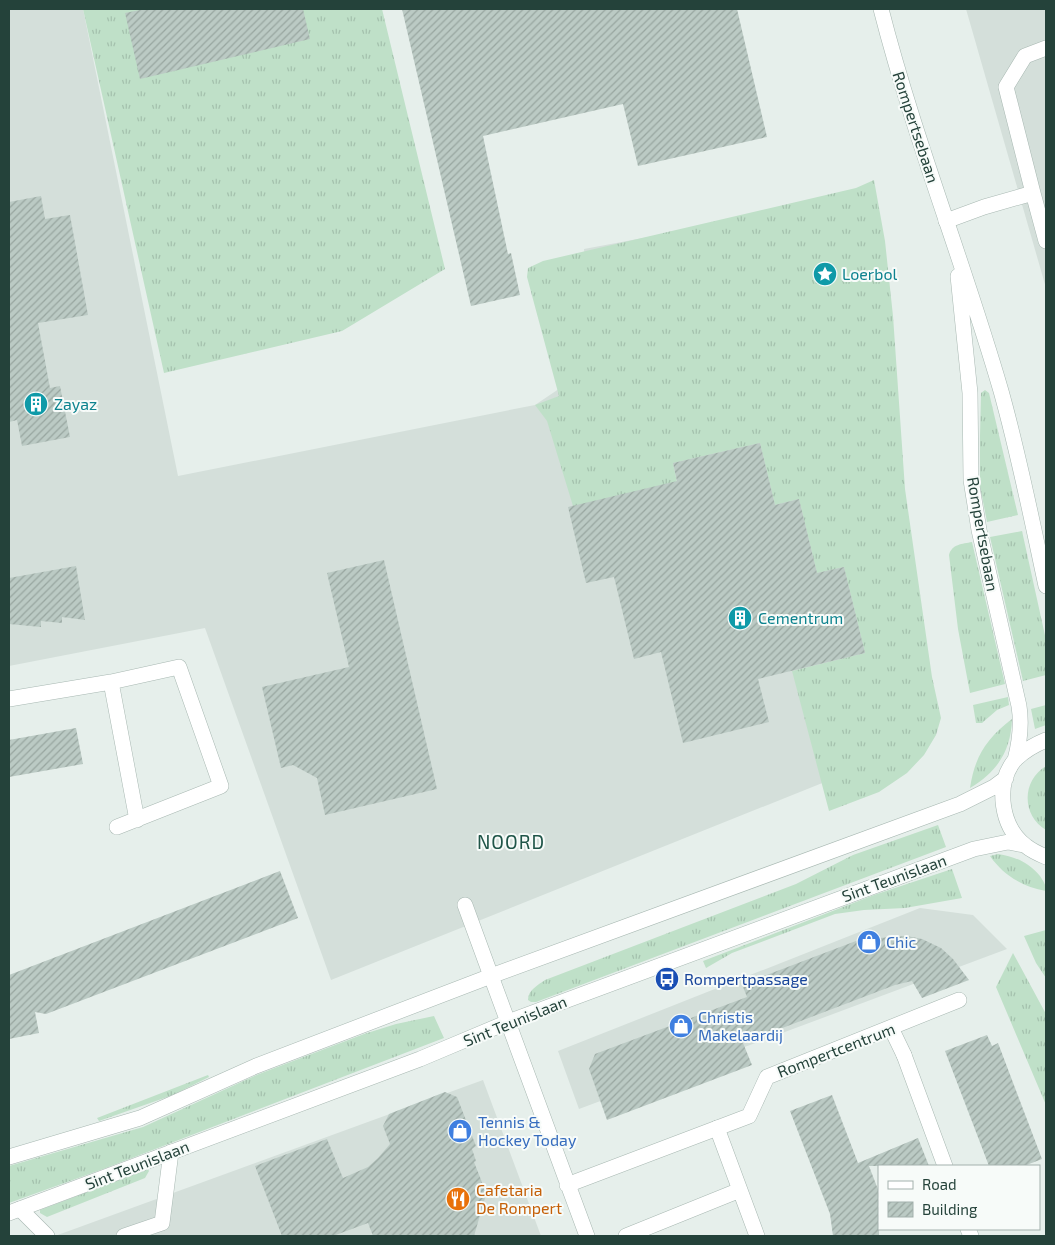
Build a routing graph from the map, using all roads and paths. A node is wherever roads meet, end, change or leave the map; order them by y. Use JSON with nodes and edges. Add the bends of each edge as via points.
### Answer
{"nodes":[{"id":1,"x":881,"y":9,"type":"edge"},
{"id":2,"x":1046,"y":48,"type":"edge"},
{"id":3,"x":1032,"y":194,"type":"junction"},
{"id":4,"x":946,"y":221,"type":"junction"},
{"id":5,"x":1046,"y":241,"type":"edge"},
{"id":6,"x":955,"y":245,"type":"junction"},
{"id":7,"x":1046,"y":586,"type":"edge"},
{"id":8,"x":110,"y":682,"type":"junction"},
{"id":9,"x":9,"y":699,"type":"edge"},
{"id":10,"x":1046,"y":740,"type":"edge"},
{"id":11,"x":1015,"y":760,"type":"junction"},
{"id":12,"x":1006,"y":778,"type":"junction"},
{"id":13,"x":137,"y":820,"type":"junction"},
{"id":14,"x":117,"y":828,"type":"dead end"},
{"id":15,"x":1034,"y":851,"type":"edge"},
{"id":16,"x":1046,"y":864,"type":"edge"},
{"id":17,"x":465,"y":905,"type":"dead end"},
{"id":18,"x":491,"y":976,"type":"junction"},
{"id":19,"x":959,"y":1000,"type":"dead end"},
{"id":20,"x":508,"y":1022,"type":"junction"},
{"id":21,"x":891,"y":1028,"type":"junction"},
{"id":22,"x":717,"y":1128,"type":"junction"},
{"id":23,"x":171,"y":1152,"type":"junction"},
{"id":24,"x":9,"y":1157,"type":"edge"},
{"id":25,"x":945,"y":1165,"type":"edge"},
{"id":26,"x":567,"y":1185,"type":"junction"},
{"id":27,"x":740,"y":1190,"type":"junction"},
{"id":28,"x":15,"y":1211,"type":"edge"},
{"id":29,"x":47,"y":1236,"type":"edge"},
{"id":30,"x":124,"y":1236,"type":"edge"},
{"id":31,"x":587,"y":1236,"type":"edge"},
{"id":32,"x":626,"y":1236,"type":"edge"},
{"id":33,"x":757,"y":1236,"type":"edge"}],
"edges":[{"from":1,"to":4,"type":"street","name":"Rompertsebaan","via":[[897,72]]},
{"from":2,"to":3,"type":"street","via":[[1025,56],[1006,87]]},
{"from":3,"to":4,"type":"street"},
{"from":3,"to":5,"type":"street"},
{"from":4,"to":6,"type":"street","name":"Rompertsebaan"},
{"from":6,"to":7,"type":"street","name":"Rompertsebaan","via":[[1001,392]]},
{"from":6,"to":11,"type":"street","name":"Rompertsebaan","via":[[970,393],[971,480],[1022,724]]},
{"from":8,"to":9,"type":"street"},
{"from":8,"to":13,"type":"street"},
{"from":8,"to":13,"type":"street","via":[[179,667],[221,786]]},
{"from":10,"to":11,"type":"street","via":[[1032,746]]},
{"from":11,"to":12,"type":"street"},
{"from":12,"to":15,"type":"street","via":[[1002,796],[1004,814],[1012,831]]},
{"from":12,"to":18,"type":"street","via":[[960,804]]},
{"from":13,"to":14,"type":"street"},
{"from":15,"to":16,"type":"street"},
{"from":15,"to":20,"type":"street","name":"Sint Teunislaan","via":[[1008,842],[974,849]]},
{"from":17,"to":18,"type":"street"},
{"from":18,"to":20,"type":"street"},
{"from":18,"to":24,"type":"street","via":[[256,1066],[140,1118]]},
{"from":19,"to":21,"type":"street","name":"Rompertcentrum"},
{"from":20,"to":23,"type":"street","name":"Sint Teunislaan","via":[[420,1059]]},
{"from":20,"to":26,"type":"street"},
{"from":21,"to":22,"type":"street","name":"Rompertcentrum","via":[[767,1077],[749,1116]]},
{"from":21,"to":25,"type":"street","name":"Rompertcentrum"},
{"from":22,"to":26,"type":"street","name":"Rompertcentrum"},
{"from":22,"to":27,"type":"street"},
{"from":23,"to":28,"type":"street","name":"Sint Teunislaan"},
{"from":23,"to":30,"type":"street","via":[[162,1223]]},
{"from":26,"to":31,"type":"street"},
{"from":27,"to":32,"type":"street"},
{"from":27,"to":33,"type":"street"},
{"from":28,"to":29,"type":"street"}]}
